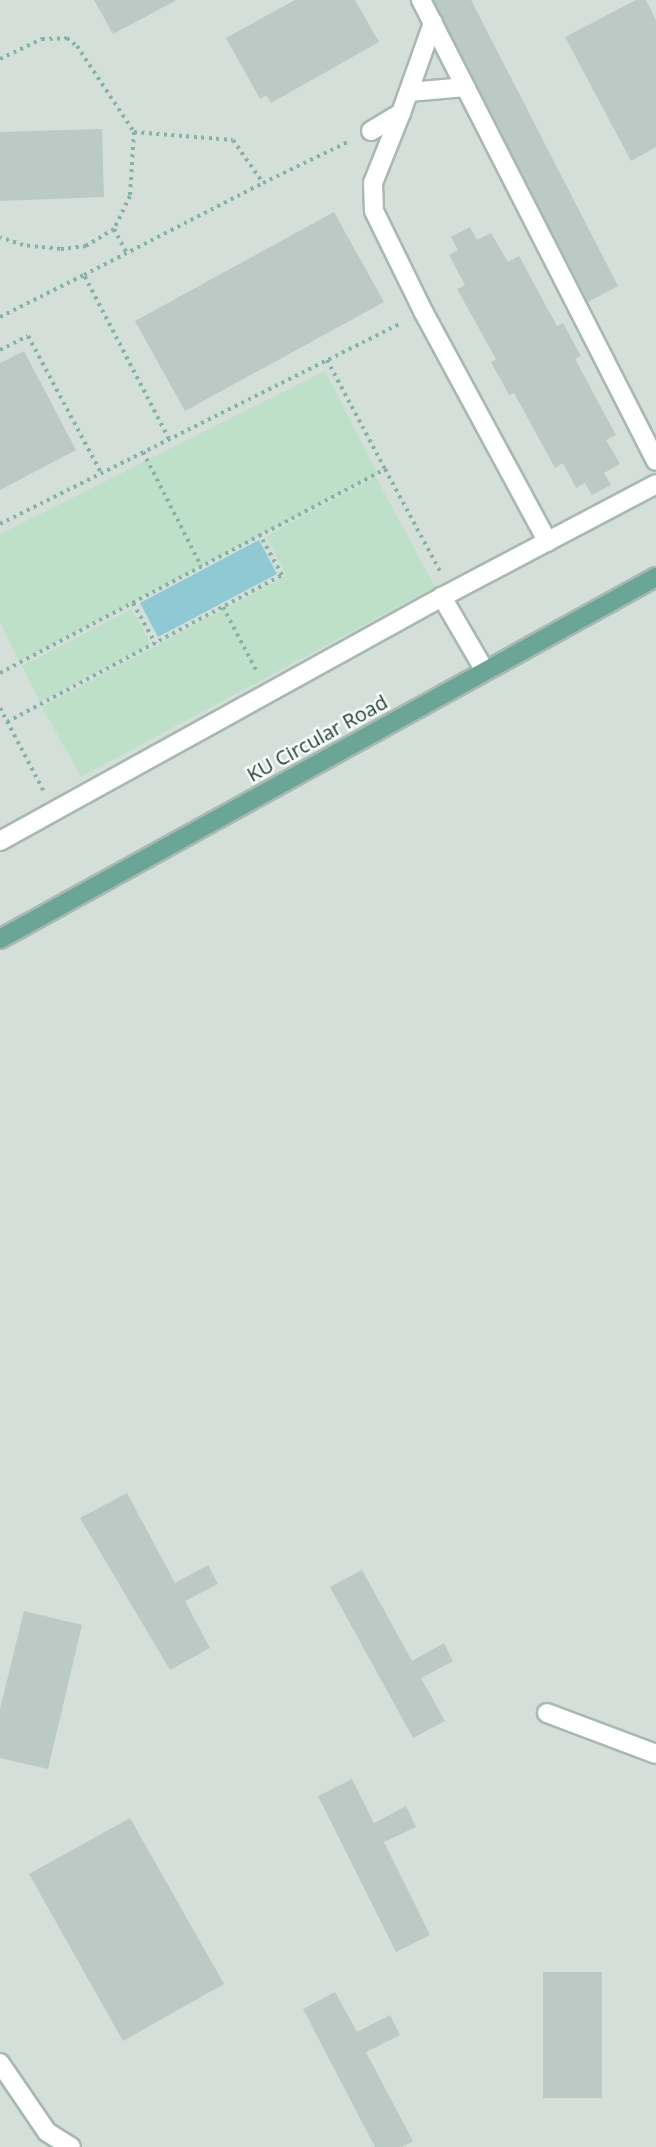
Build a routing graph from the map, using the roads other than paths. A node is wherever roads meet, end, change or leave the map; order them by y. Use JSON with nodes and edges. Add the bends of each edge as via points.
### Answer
{"nodes":[{"id":1,"x":421,"y":0,"type":"edge"},
{"id":2,"x":433,"y":23,"type":"junction"},
{"id":3,"x":466,"y":87,"type":"junction"},
{"id":4,"x":408,"y":93,"type":"junction"},
{"id":5,"x":401,"y":113,"type":"junction"},
{"id":6,"x":371,"y":130,"type":"road end"},
{"id":7,"x":656,"y":461,"type":"edge"},
{"id":8,"x":656,"y":484,"type":"edge"},
{"id":9,"x":548,"y":542,"type":"junction"},
{"id":10,"x":656,"y":577,"type":"edge"},
{"id":11,"x":447,"y":595,"type":"junction"},
{"id":12,"x":485,"y":671,"type":"junction"},
{"id":13,"x":0,"y":842,"type":"edge"},
{"id":14,"x":0,"y":939,"type":"edge"},
{"id":15,"x":547,"y":1713,"type":"dead end"},
{"id":16,"x":656,"y":1754,"type":"edge"},
{"id":17,"x":0,"y":2063,"type":"edge"},
{"id":18,"x":71,"y":2147,"type":"edge"}],
"edges":[{"from":1,"to":2,"type":"street"},
{"from":2,"to":3,"type":"street"},
{"from":2,"to":4,"type":"street"},
{"from":3,"to":4,"type":"street"},
{"from":3,"to":7,"type":"street"},
{"from":4,"to":5,"type":"street"},
{"from":5,"to":6,"type":"street"},
{"from":5,"to":9,"type":"street","via":[[370,196],[424,313]]},
{"from":8,"to":9,"type":"street"},
{"from":9,"to":11,"type":"street"},
{"from":10,"to":12,"type":"main road","name":"KU Circular Road"},
{"from":11,"to":12,"type":"street"},
{"from":11,"to":13,"type":"street"},
{"from":12,"to":14,"type":"main road","name":"KU Circular Road"},
{"from":15,"to":16,"type":"street"},
{"from":17,"to":18,"type":"street","via":[[47,2132]]}]}
